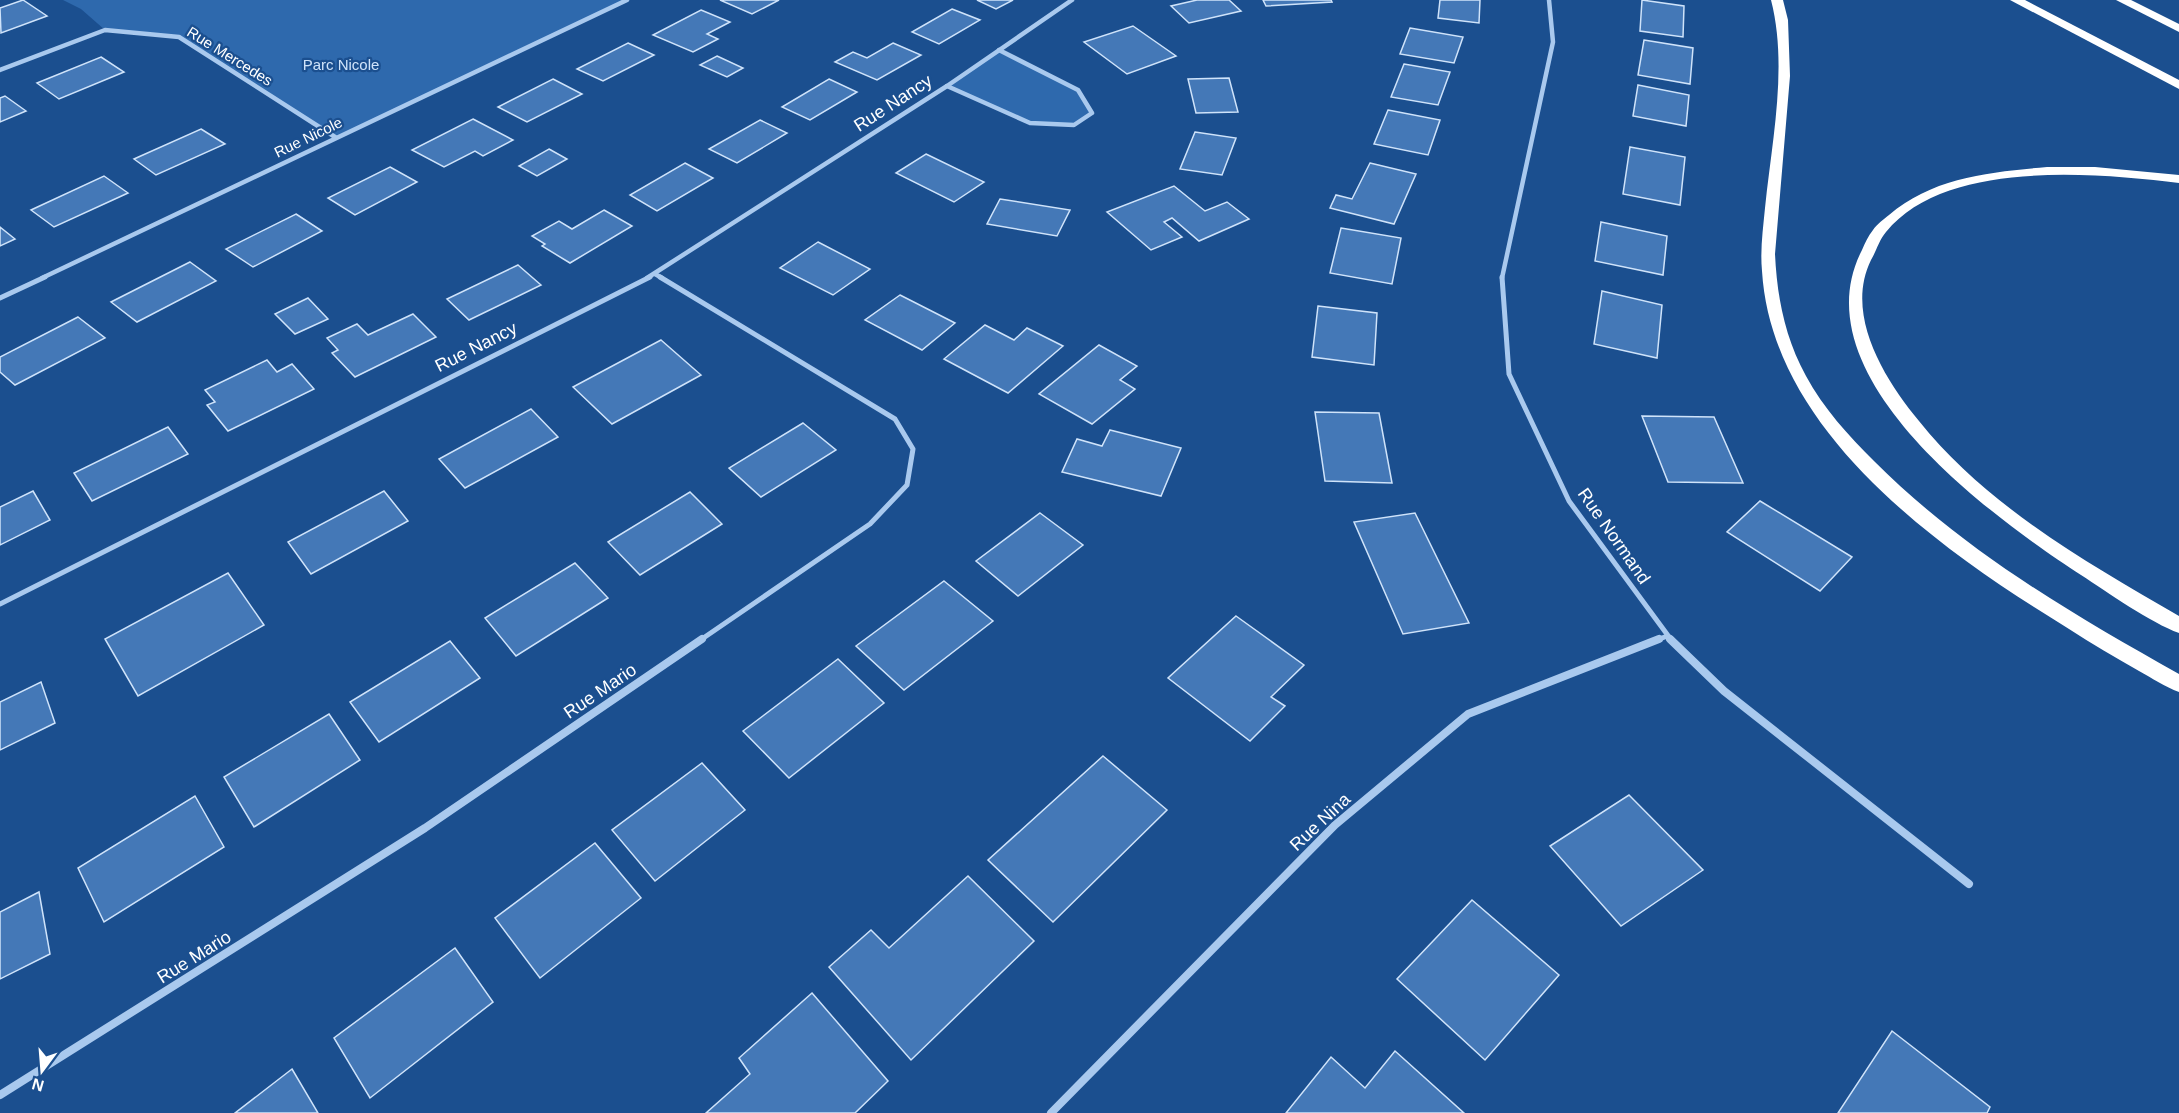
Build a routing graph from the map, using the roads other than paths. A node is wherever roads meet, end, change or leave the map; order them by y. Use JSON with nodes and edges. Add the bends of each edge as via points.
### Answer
{"nodes":[{"id":1,"x":627,"y":0,"type":"edge"},
{"id":2,"x":1072,"y":0,"type":"edge"},
{"id":3,"x":1549,"y":0,"type":"edge"},
{"id":4,"x":1777,"y":0,"type":"edge"},
{"id":5,"x":2016,"y":0,"type":"edge"},
{"id":6,"x":2122,"y":0,"type":"edge"},
{"id":7,"x":2179,"y":29,"type":"edge"},
{"id":8,"x":999,"y":50,"type":"junction"},
{"id":9,"x":0,"y":70,"type":"edge"},
{"id":10,"x":2179,"y":85,"type":"edge"},
{"id":11,"x":947,"y":86,"type":"junction"},
{"id":12,"x":335,"y":137,"type":"junction"},
{"id":13,"x":2179,"y":179,"type":"edge"},
{"id":14,"x":655,"y":273,"type":"junction"},
{"id":15,"x":0,"y":298,"type":"edge"},
{"id":16,"x":0,"y":604,"type":"edge"},
{"id":17,"x":2179,"y":625,"type":"edge"},
{"id":18,"x":1667,"y":636,"type":"junction"},
{"id":19,"x":2179,"y":684,"type":"edge"},
{"id":20,"x":1969,"y":884,"type":"dead end"},
{"id":21,"x":0,"y":1095,"type":"edge"},
{"id":22,"x":1052,"y":1113,"type":"edge"}],
"edges":[{"from":1,"to":12,"type":"street","name":"Rue Nicole"},
{"from":2,"to":8,"type":"street","name":"Rue Nancy"},
{"from":3,"to":18,"type":"street","name":"Rue Normand","via":[[1552,42],[1502,272],[1509,374],[1569,501]]},
{"from":4,"to":19,"type":"highway","via":[[1782,20],[1784,76],[1769,281],[1776,320],[1798,375],[1831,426],[1930,523],[2048,608]]},
{"from":5,"to":10,"type":"highway"},
{"from":6,"to":7,"type":"highway"},
{"from":8,"to":11,"type":"street","name":"Rue Nancy"},
{"from":8,"to":11,"type":"street","name":"Rue Nancy","via":[[1078,90],[1092,113],[1074,125],[1030,123]]},
{"from":9,"to":12,"type":"street","name":"Rue Mercedes","via":[[105,30],[179,37]]},
{"from":11,"to":14,"type":"street","name":"Rue Nancy"},
{"from":12,"to":15,"type":"street","name":"Rue Nicole"},
{"from":13,"to":17,"type":"highway","via":[[2108,171],[2041,170],[1982,177],[1934,192],[1898,213],[1872,239],[1863,255],[1855,293],[1861,336],[1884,387],[1947,462],[2046,543]]},
{"from":14,"to":16,"type":"street","name":"Rue Nancy"},
{"from":14,"to":21,"type":"street","name":"Rue Mario","via":[[895,419],[914,449],[907,485],[870,524],[425,828]]},
{"from":18,"to":20,"type":"street","name":"Rue Normand","via":[[1724,691]]},
{"from":18,"to":22,"type":"street","name":"Rue Nina","via":[[1468,714],[1335,825]]}]}
